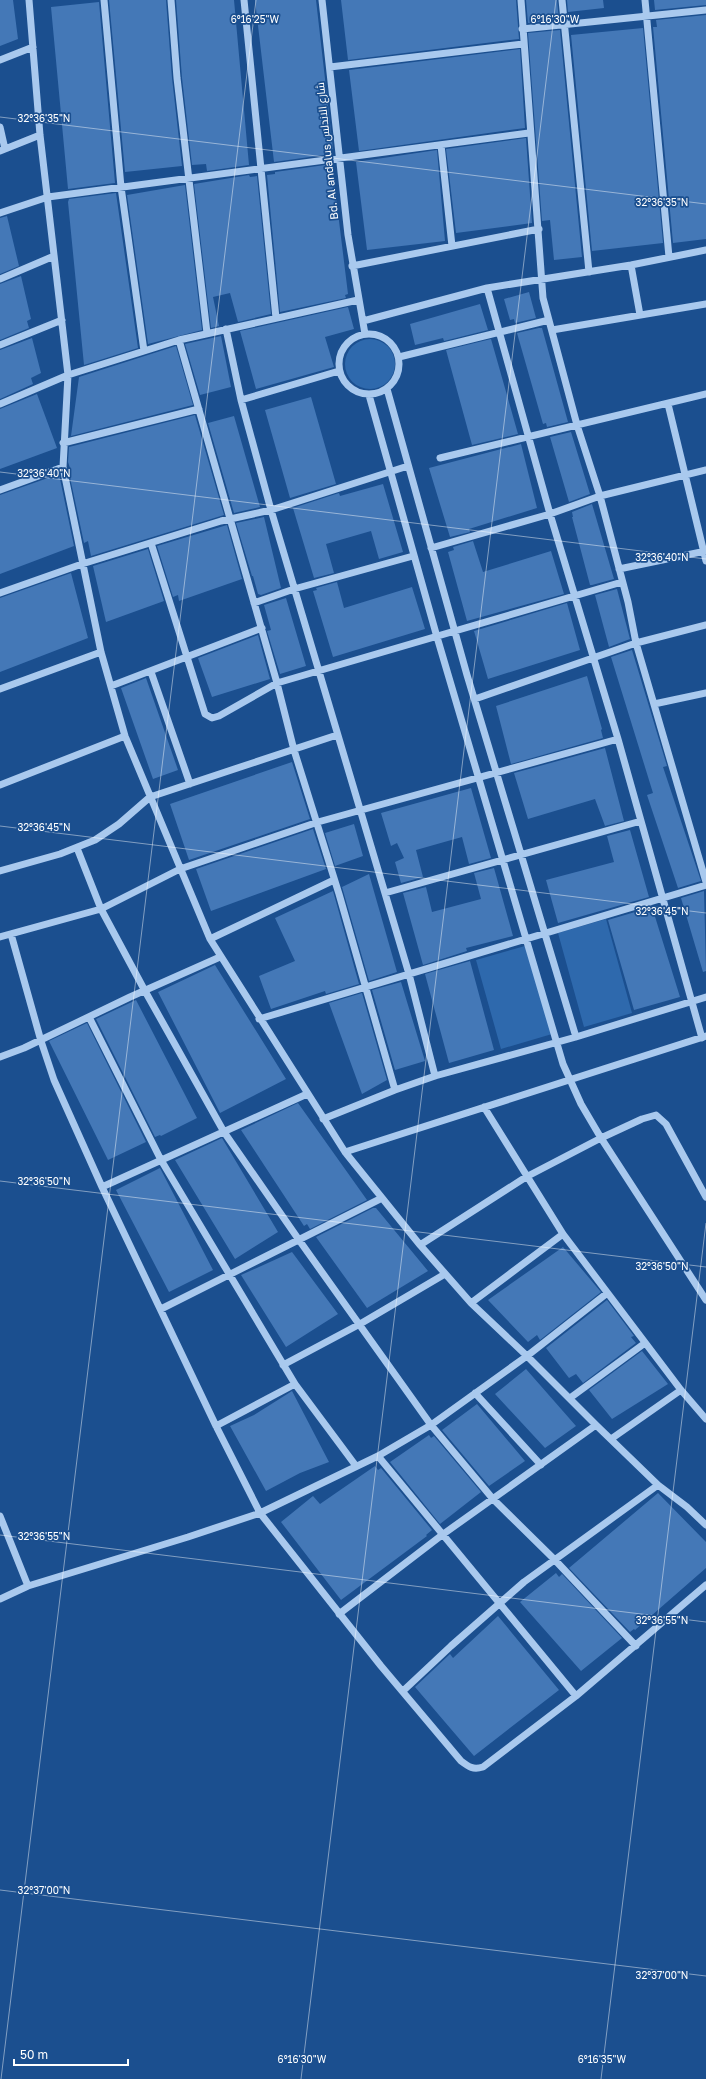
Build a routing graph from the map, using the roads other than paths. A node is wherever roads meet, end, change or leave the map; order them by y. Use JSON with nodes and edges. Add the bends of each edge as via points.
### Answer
{"nodes":[{"id":1,"x":29,"y":0,"type":"edge"},
{"id":2,"x":104,"y":0,"type":"edge"},
{"id":3,"x":171,"y":0,"type":"edge"},
{"id":4,"x":244,"y":0,"type":"edge"},
{"id":5,"x":322,"y":0,"type":"edge"},
{"id":6,"x":521,"y":0,"type":"edge"},
{"id":7,"x":562,"y":0,"type":"edge"},
{"id":8,"x":645,"y":0,"type":"edge"},
{"id":9,"x":706,"y":10,"type":"edge"},
{"id":10,"x":647,"y":17,"type":"junction"},
{"id":11,"x":565,"y":26,"type":"junction"},
{"id":12,"x":522,"y":29,"type":"junction"},
{"id":13,"x":523,"y":44,"type":"junction"},
{"id":14,"x":33,"y":47,"type":"junction"},
{"id":15,"x":0,"y":60,"type":"edge"},
{"id":16,"x":330,"y":67,"type":"junction"},
{"id":17,"x":0,"y":127,"type":"edge"},
{"id":18,"x":530,"y":133,"type":"junction"},
{"id":19,"x":40,"y":135,"type":"junction"},
{"id":20,"x":441,"y":145,"type":"junction"},
{"id":21,"x":2,"y":150,"type":"edge"},
{"id":22,"x":340,"y":158,"type":"junction"},
{"id":23,"x":260,"y":169,"type":"junction"},
{"id":24,"x":189,"y":178,"type":"junction"},
{"id":25,"x":121,"y":187,"type":"junction"},
{"id":26,"x":48,"y":197,"type":"junction"},
{"id":27,"x":0,"y":212,"type":"edge"},
{"id":28,"x":539,"y":229,"type":"junction"},
{"id":29,"x":452,"y":246,"type":"junction"},
{"id":30,"x":706,"y":250,"type":"edge"},
{"id":31,"x":54,"y":256,"type":"junction"},
{"id":32,"x":669,"y":257,"type":"junction"},
{"id":33,"x":631,"y":265,"type":"junction"},
{"id":34,"x":352,"y":266,"type":"junction"},
{"id":35,"x":589,"y":272,"type":"junction"},
{"id":36,"x":540,"y":278,"type":"junction"},
{"id":37,"x":0,"y":279,"type":"edge"},
{"id":38,"x":487,"y":288,"type":"junction"},
{"id":39,"x":358,"y":300,"type":"junction"},
{"id":40,"x":706,"y":304,"type":"edge"},
{"id":41,"x":640,"y":315,"type":"junction"},
{"id":42,"x":276,"y":318,"type":"junction"},
{"id":43,"x":62,"y":320,"type":"junction"},
{"id":44,"x":549,"y":320,"type":"junction"},
{"id":45,"x":362,"y":321,"type":"junction"},
{"id":46,"x":226,"y":329,"type":"junction"},
{"id":47,"x":552,"y":330,"type":"junction"},
{"id":48,"x":207,"y":333,"type":"junction"},
{"id":49,"x":499,"y":333,"type":"junction"},
{"id":50,"x":365,"y":334,"type":"junction"},
{"id":51,"x":179,"y":340,"type":"junction"},
{"id":52,"x":0,"y":345,"type":"edge"},
{"id":53,"x":144,"y":351,"type":"junction"},
{"id":54,"x":399,"y":357,"type":"junction"},
{"id":55,"x":339,"y":371,"type":"junction"},
{"id":56,"x":68,"y":374,"type":"junction"},
{"id":57,"x":387,"y":389,"type":"junction"},
{"id":58,"x":706,"y":394,"type":"edge"},
{"id":59,"x":369,"y":395,"type":"junction"},
{"id":60,"x":241,"y":400,"type":"junction"},
{"id":61,"x":0,"y":404,"type":"edge"},
{"id":62,"x":668,"y":404,"type":"junction"},
{"id":63,"x":199,"y":409,"type":"junction"},
{"id":64,"x":577,"y":425,"type":"junction"},
{"id":65,"x":528,"y":437,"type":"junction"},
{"id":66,"x":63,"y":443,"type":"junction"},
{"id":67,"x":440,"y":458,"type":"dead end"},
{"id":68,"x":408,"y":466,"type":"junction"},
{"id":69,"x":63,"y":468,"type":"junction"},
{"id":70,"x":706,"y":470,"type":"edge"},
{"id":71,"x":389,"y":472,"type":"junction"},
{"id":72,"x":685,"y":474,"type":"junction"},
{"id":73,"x":0,"y":490,"type":"edge"},
{"id":74,"x":600,"y":496,"type":"junction"},
{"id":75,"x":271,"y":510,"type":"junction"},
{"id":76,"x":550,"y":514,"type":"junction"},
{"id":77,"x":231,"y":519,"type":"junction"},
{"id":78,"x":152,"y":543,"type":"junction"},
{"id":79,"x":431,"y":548,"type":"junction"},
{"id":80,"x":705,"y":551,"type":"edge"},
{"id":81,"x":413,"y":556,"type":"junction"},
{"id":82,"x":706,"y":561,"type":"edge"},
{"id":83,"x":82,"y":564,"type":"junction"},
{"id":84,"x":619,"y":569,"type":"junction"},
{"id":85,"x":622,"y":582,"type":"junction"},
{"id":86,"x":294,"y":589,"type":"junction"},
{"id":87,"x":0,"y":592,"type":"edge"},
{"id":88,"x":575,"y":597,"type":"junction"},
{"id":89,"x":254,"y":603,"type":"junction"},
{"id":90,"x":706,"y":625,"type":"edge"},
{"id":91,"x":262,"y":628,"type":"junction"},
{"id":92,"x":454,"y":632,"type":"junction"},
{"id":93,"x":437,"y":637,"type":"junction"},
{"id":94,"x":636,"y":643,"type":"junction"},
{"id":95,"x":101,"y":652,"type":"junction"},
{"id":96,"x":188,"y":657,"type":"junction"},
{"id":97,"x":593,"y":658,"type":"junction"},
{"id":98,"x":319,"y":670,"type":"junction"},
{"id":99,"x":151,"y":672,"type":"junction"},
{"id":100,"x":277,"y":683,"type":"junction"},
{"id":101,"x":110,"y":686,"type":"junction"},
{"id":102,"x":0,"y":689,"type":"edge"},
{"id":103,"x":706,"y":693,"type":"edge"},
{"id":104,"x":475,"y":698,"type":"junction"},
{"id":105,"x":654,"y":704,"type":"junction"},
{"id":106,"x":125,"y":736,"type":"junction"},
{"id":107,"x":337,"y":736,"type":"junction"},
{"id":108,"x":618,"y":739,"type":"junction"},
{"id":109,"x":294,"y":750,"type":"junction"},
{"id":110,"x":496,"y":773,"type":"junction"},
{"id":111,"x":478,"y":777,"type":"junction"},
{"id":112,"x":190,"y":784,"type":"junction"},
{"id":113,"x":0,"y":785,"type":"edge"},
{"id":114,"x":150,"y":797,"type":"junction"},
{"id":115,"x":360,"y":810,"type":"junction"},
{"id":116,"x":641,"y":820,"type":"junction"},
{"id":117,"x":318,"y":822,"type":"junction"},
{"id":118,"x":77,"y":848,"type":"junction"},
{"id":119,"x":521,"y":855,"type":"junction"},
{"id":120,"x":502,"y":860,"type":"junction"},
{"id":121,"x":180,"y":869,"type":"junction"},
{"id":122,"x":0,"y":872,"type":"edge"},
{"id":123,"x":334,"y":880,"type":"junction"},
{"id":124,"x":706,"y":884,"type":"edge"},
{"id":125,"x":385,"y":894,"type":"junction"},
{"id":126,"x":663,"y":899,"type":"junction"},
{"id":127,"x":101,"y":909,"type":"junction"},
{"id":128,"x":546,"y":933,"type":"junction"},
{"id":129,"x":11,"y":934,"type":"junction"},
{"id":130,"x":0,"y":937,"type":"edge"},
{"id":131,"x":210,"y":939,"type":"junction"},
{"id":132,"x":525,"y":939,"type":"junction"},
{"id":133,"x":220,"y":957,"type":"junction"},
{"id":134,"x":409,"y":974,"type":"junction"},
{"id":135,"x":366,"y":987,"type":"junction"},
{"id":136,"x":145,"y":991,"type":"junction"},
{"id":137,"x":706,"y":997,"type":"edge"},
{"id":138,"x":692,"y":1001,"type":"junction"},
{"id":139,"x":89,"y":1017,"type":"junction"},
{"id":140,"x":259,"y":1019,"type":"junction"},
{"id":141,"x":576,"y":1037,"type":"junction"},
{"id":142,"x":704,"y":1037,"type":"edge"},
{"id":143,"x":40,"y":1040,"type":"junction"},
{"id":144,"x":556,"y":1041,"type":"junction"},
{"id":145,"x":0,"y":1056,"type":"edge"},
{"id":146,"x":435,"y":1076,"type":"junction"},
{"id":147,"x":570,"y":1080,"type":"junction"},
{"id":148,"x":395,"y":1090,"type":"junction"},
{"id":149,"x":307,"y":1094,"type":"junction"},
{"id":150,"x":484,"y":1107,"type":"junction"},
{"id":151,"x":323,"y":1119,"type":"junction"},
{"id":152,"x":224,"y":1132,"type":"junction"},
{"id":153,"x":601,"y":1138,"type":"junction"},
{"id":154,"x":344,"y":1152,"type":"junction"},
{"id":155,"x":161,"y":1160,"type":"junction"},
{"id":156,"x":526,"y":1178,"type":"junction"},
{"id":157,"x":102,"y":1188,"type":"junction"},
{"id":158,"x":706,"y":1197,"type":"edge"},
{"id":159,"x":380,"y":1199,"type":"junction"},
{"id":160,"x":563,"y":1234,"type":"junction"},
{"id":161,"x":299,"y":1240,"type":"junction"},
{"id":162,"x":420,"y":1245,"type":"junction"},
{"id":163,"x":229,"y":1274,"type":"junction"},
{"id":164,"x":445,"y":1274,"type":"junction"},
{"id":165,"x":606,"y":1294,"type":"junction"},
{"id":166,"x":706,"y":1300,"type":"edge"},
{"id":167,"x":471,"y":1303,"type":"junction"},
{"id":168,"x":161,"y":1309,"type":"junction"},
{"id":169,"x":360,"y":1324,"type":"junction"},
{"id":170,"x":645,"y":1343,"type":"junction"},
{"id":171,"x":527,"y":1356,"type":"junction"},
{"id":172,"x":283,"y":1365,"type":"junction"},
{"id":173,"x":295,"y":1384,"type":"junction"},
{"id":174,"x":681,"y":1390,"type":"junction"},
{"id":175,"x":475,"y":1392,"type":"junction"},
{"id":176,"x":570,"y":1398,"type":"junction"},
{"id":177,"x":706,"y":1419,"type":"edge"},
{"id":178,"x":431,"y":1425,"type":"junction"},
{"id":179,"x":596,"y":1425,"type":"junction"},
{"id":180,"x":216,"y":1426,"type":"junction"},
{"id":181,"x":611,"y":1439,"type":"junction"},
{"id":182,"x":378,"y":1456,"type":"junction"},
{"id":183,"x":541,"y":1465,"type":"junction"},
{"id":184,"x":356,"y":1466,"type":"junction"},
{"id":185,"x":658,"y":1485,"type":"junction"},
{"id":186,"x":493,"y":1499,"type":"junction"},
{"id":187,"x":260,"y":1513,"type":"junction"},
{"id":188,"x":0,"y":1516,"type":"edge"},
{"id":189,"x":706,"y":1525,"type":"edge"},
{"id":190,"x":442,"y":1535,"type":"junction"},
{"id":191,"x":554,"y":1559,"type":"junction"},
{"id":192,"x":28,"y":1586,"type":"junction"},
{"id":193,"x":706,"y":1586,"type":"edge"},
{"id":194,"x":0,"y":1599,"type":"edge"},
{"id":195,"x":499,"y":1603,"type":"junction"},
{"id":196,"x":339,"y":1614,"type":"junction"},
{"id":197,"x":636,"y":1646,"type":"junction"},
{"id":198,"x":402,"y":1691,"type":"junction"},
{"id":199,"x":576,"y":1696,"type":"junction"}],
"edges":[{"from":1,"to":14,"type":"street"},
{"from":2,"to":25,"type":"street"},
{"from":3,"to":24,"type":"street"},
{"from":4,"to":23,"type":"street"},
{"from":5,"to":16,"type":"street","name":"Bd. Al andalus شارع الاندلس"},
{"from":6,"to":12,"type":"street"},
{"from":7,"to":11,"type":"street"},
{"from":8,"to":10,"type":"street"},
{"from":9,"to":10,"type":"street"},
{"from":10,"to":11,"type":"street"},
{"from":10,"to":32,"type":"street"},
{"from":11,"to":12,"type":"street"},
{"from":11,"to":35,"type":"street"},
{"from":12,"to":13,"type":"street"},
{"from":13,"to":16,"type":"street"},
{"from":13,"to":18,"type":"street"},
{"from":14,"to":15,"type":"street"},
{"from":14,"to":19,"type":"street"},
{"from":16,"to":22,"type":"street","name":"Bd. Al andalus شارع الاندلس"},
{"from":17,"to":21,"type":"street"},
{"from":18,"to":20,"type":"street"},
{"from":18,"to":28,"type":"street"},
{"from":19,"to":21,"type":"street"},
{"from":19,"to":26,"type":"street"},
{"from":20,"to":22,"type":"street"},
{"from":20,"to":29,"type":"street"},
{"from":22,"to":23,"type":"street"},
{"from":22,"to":34,"type":"street","name":"Bd. Al andalus شارع الاندلس"},
{"from":23,"to":24,"type":"street"},
{"from":23,"to":42,"type":"street"},
{"from":24,"to":25,"type":"street"},
{"from":24,"to":48,"type":"street"},
{"from":25,"to":26,"type":"street"},
{"from":25,"to":53,"type":"street"},
{"from":26,"to":27,"type":"street"},
{"from":26,"to":31,"type":"street"},
{"from":28,"to":29,"type":"street"},
{"from":28,"to":36,"type":"street"},
{"from":29,"to":34,"type":"street"},
{"from":30,"to":32,"type":"street"},
{"from":31,"to":37,"type":"street"},
{"from":31,"to":43,"type":"street"},
{"from":32,"to":33,"type":"street"},
{"from":33,"to":35,"type":"street"},
{"from":33,"to":41,"type":"street"},
{"from":34,"to":39,"type":"street","name":"Bd. Al andalus شارع الاندلس"},
{"from":35,"to":36,"type":"street"},
{"from":36,"to":38,"type":"street"},
{"from":36,"to":44,"type":"street"},
{"from":38,"to":45,"type":"street"},
{"from":38,"to":49,"type":"street"},
{"from":39,"to":42,"type":"street"},
{"from":39,"to":45,"type":"street","name":"Bd. Al andalus شارع الاندلس"},
{"from":40,"to":41,"type":"street"},
{"from":41,"to":47,"type":"street"},
{"from":42,"to":46,"type":"street"},
{"from":43,"to":52,"type":"street"},
{"from":43,"to":56,"type":"street"},
{"from":44,"to":47,"type":"street"},
{"from":44,"to":49,"type":"street"},
{"from":45,"to":50,"type":"street","name":"Bd. Al andalus شارع الاندلس"},
{"from":46,"to":48,"type":"street"},
{"from":46,"to":60,"type":"street"},
{"from":47,"to":64,"type":"street"},
{"from":48,"to":51,"type":"street"},
{"from":49,"to":54,"type":"street"},
{"from":49,"to":65,"type":"street"},
{"from":50,"to":54,"type":"street","via":[[386,339]]},
{"from":50,"to":55,"type":"street","via":[[357,336],[344,347],[340,354]]},
{"from":51,"to":53,"type":"street"},
{"from":51,"to":63,"type":"street"},
{"from":53,"to":56,"type":"street"},
{"from":54,"to":57,"type":"street","via":[[398,375]]},
{"from":55,"to":59,"type":"street","via":[[350,388]]},
{"from":55,"to":60,"type":"street"},
{"from":56,"to":61,"type":"street"},
{"from":56,"to":66,"type":"street"},
{"from":57,"to":59,"type":"street"},
{"from":57,"to":68,"type":"street"},
{"from":58,"to":62,"type":"street"},
{"from":59,"to":71,"type":"street"},
{"from":60,"to":75,"type":"street"},
{"from":62,"to":64,"type":"street"},
{"from":62,"to":72,"type":"street"},
{"from":63,"to":66,"type":"street"},
{"from":63,"to":77,"type":"street"},
{"from":64,"to":65,"type":"street"},
{"from":64,"to":74,"type":"street"},
{"from":65,"to":67,"type":"street"},
{"from":65,"to":76,"type":"street"},
{"from":66,"to":69,"type":"street"},
{"from":68,"to":71,"type":"street"},
{"from":68,"to":79,"type":"street"},
{"from":69,"to":73,"type":"street"},
{"from":69,"to":83,"type":"street"},
{"from":70,"to":72,"type":"street"},
{"from":71,"to":75,"type":"street"},
{"from":71,"to":81,"type":"street"},
{"from":72,"to":74,"type":"street"},
{"from":72,"to":80,"type":"street"},
{"from":74,"to":76,"type":"street"},
{"from":74,"to":84,"type":"street"},
{"from":75,"to":77,"type":"street"},
{"from":75,"to":86,"type":"street"},
{"from":76,"to":79,"type":"street"},
{"from":76,"to":88,"type":"street"},
{"from":77,"to":78,"type":"street"},
{"from":77,"to":89,"type":"street"},
{"from":78,"to":83,"type":"street"},
{"from":78,"to":96,"type":"street"},
{"from":79,"to":92,"type":"street"},
{"from":80,"to":82,"type":"street"},
{"from":80,"to":84,"type":"street"},
{"from":81,"to":86,"type":"street"},
{"from":81,"to":93,"type":"street"},
{"from":83,"to":87,"type":"street"},
{"from":83,"to":95,"type":"street"},
{"from":84,"to":85,"type":"street"},
{"from":85,"to":88,"type":"street"},
{"from":85,"to":94,"type":"street"},
{"from":86,"to":89,"type":"street"},
{"from":86,"to":98,"type":"street"},
{"from":88,"to":92,"type":"street"},
{"from":88,"to":97,"type":"street"},
{"from":89,"to":91,"type":"street"},
{"from":90,"to":94,"type":"street"},
{"from":91,"to":96,"type":"street"},
{"from":91,"to":100,"type":"street"},
{"from":92,"to":93,"type":"street"},
{"from":92,"to":104,"type":"street"},
{"from":93,"to":98,"type":"street"},
{"from":93,"to":111,"type":"street"},
{"from":94,"to":97,"type":"street"},
{"from":94,"to":105,"type":"street"},
{"from":95,"to":101,"type":"street"},
{"from":95,"to":102,"type":"street"},
{"from":96,"to":99,"type":"street"},
{"from":96,"to":100,"type":"street","via":[[202,709],[209,717],[219,716]]},
{"from":97,"to":104,"type":"street"},
{"from":97,"to":108,"type":"street"},
{"from":98,"to":100,"type":"street"},
{"from":98,"to":107,"type":"street"},
{"from":99,"to":101,"type":"street"},
{"from":99,"to":112,"type":"street"},
{"from":100,"to":109,"type":"street"},
{"from":101,"to":106,"type":"street"},
{"from":103,"to":105,"type":"street"},
{"from":104,"to":110,"type":"street"},
{"from":105,"to":124,"type":"street"},
{"from":106,"to":113,"type":"street"},
{"from":106,"to":114,"type":"street"},
{"from":107,"to":109,"type":"street"},
{"from":107,"to":115,"type":"street"},
{"from":108,"to":110,"type":"street"},
{"from":108,"to":116,"type":"street"},
{"from":109,"to":112,"type":"street"},
{"from":109,"to":117,"type":"street"},
{"from":110,"to":111,"type":"street"},
{"from":110,"to":119,"type":"street"},
{"from":111,"to":115,"type":"street"},
{"from":111,"to":120,"type":"street"},
{"from":112,"to":114,"type":"street"},
{"from":114,"to":118,"type":"street","via":[[106,834]]},
{"from":114,"to":121,"type":"street"},
{"from":115,"to":117,"type":"street"},
{"from":115,"to":125,"type":"street"},
{"from":116,"to":119,"type":"street"},
{"from":116,"to":126,"type":"street"},
{"from":117,"to":121,"type":"street"},
{"from":117,"to":123,"type":"street"},
{"from":118,"to":122,"type":"street"},
{"from":118,"to":127,"type":"street"},
{"from":119,"to":120,"type":"street"},
{"from":119,"to":128,"type":"street"},
{"from":120,"to":125,"type":"street"},
{"from":120,"to":132,"type":"street"},
{"from":121,"to":127,"type":"street"},
{"from":121,"to":131,"type":"street"},
{"from":123,"to":131,"type":"street"},
{"from":123,"to":135,"type":"street"},
{"from":124,"to":126,"type":"street"},
{"from":125,"to":134,"type":"street"},
{"from":126,"to":128,"type":"street"},
{"from":126,"to":138,"type":"street"},
{"from":127,"to":129,"type":"street"},
{"from":127,"to":136,"type":"street"},
{"from":128,"to":132,"type":"street"},
{"from":128,"to":141,"type":"street"},
{"from":129,"to":130,"type":"street"},
{"from":129,"to":143,"type":"street"},
{"from":131,"to":133,"type":"street"},
{"from":132,"to":134,"type":"street"},
{"from":132,"to":144,"type":"street"},
{"from":133,"to":136,"type":"street"},
{"from":133,"to":140,"type":"street"},
{"from":134,"to":135,"type":"street"},
{"from":134,"to":146,"type":"street"},
{"from":135,"to":140,"type":"street"},
{"from":135,"to":148,"type":"street"},
{"from":136,"to":139,"type":"street"},
{"from":136,"to":152,"type":"street"},
{"from":137,"to":138,"type":"street"},
{"from":138,"to":141,"type":"street"},
{"from":138,"to":142,"type":"street"},
{"from":139,"to":143,"type":"street"},
{"from":139,"to":155,"type":"street"},
{"from":140,"to":149,"type":"street"},
{"from":141,"to":144,"type":"street"},
{"from":142,"to":147,"type":"street"},
{"from":143,"to":145,"type":"street"},
{"from":143,"to":157,"type":"street","via":[[54,1080]]},
{"from":144,"to":146,"type":"street"},
{"from":144,"to":147,"type":"street"},
{"from":146,"to":148,"type":"street"},
{"from":147,"to":150,"type":"street"},
{"from":147,"to":153,"type":"street"},
{"from":148,"to":151,"type":"street"},
{"from":149,"to":151,"type":"street"},
{"from":149,"to":152,"type":"street"},
{"from":150,"to":154,"type":"street"},
{"from":150,"to":156,"type":"street"},
{"from":151,"to":154,"type":"street"},
{"from":152,"to":155,"type":"street"},
{"from":152,"to":161,"type":"street"},
{"from":153,"to":156,"type":"street"},
{"from":153,"to":158,"type":"street","via":[[642,1119],[659,1116],[666,1124]]},
{"from":153,"to":166,"type":"street"},
{"from":154,"to":159,"type":"street"},
{"from":155,"to":157,"type":"street"},
{"from":155,"to":163,"type":"street"},
{"from":156,"to":160,"type":"street"},
{"from":156,"to":162,"type":"street"},
{"from":157,"to":168,"type":"street"},
{"from":159,"to":161,"type":"street"},
{"from":159,"to":162,"type":"street"},
{"from":160,"to":165,"type":"street"},
{"from":160,"to":167,"type":"street"},
{"from":161,"to":163,"type":"street"},
{"from":161,"to":169,"type":"street"},
{"from":162,"to":164,"type":"street"},
{"from":163,"to":168,"type":"street"},
{"from":163,"to":172,"type":"street"},
{"from":164,"to":167,"type":"street"},
{"from":164,"to":169,"type":"street"},
{"from":165,"to":170,"type":"street"},
{"from":165,"to":171,"type":"street"},
{"from":167,"to":171,"type":"street"},
{"from":168,"to":180,"type":"street"},
{"from":169,"to":172,"type":"street"},
{"from":169,"to":178,"type":"street"},
{"from":170,"to":174,"type":"street"},
{"from":170,"to":176,"type":"street"},
{"from":171,"to":175,"type":"street"},
{"from":171,"to":176,"type":"street"},
{"from":172,"to":173,"type":"street"},
{"from":173,"to":180,"type":"street"},
{"from":173,"to":184,"type":"street"},
{"from":174,"to":177,"type":"street"},
{"from":174,"to":181,"type":"street"},
{"from":175,"to":178,"type":"street"},
{"from":175,"to":183,"type":"street"},
{"from":176,"to":179,"type":"street"},
{"from":178,"to":182,"type":"street"},
{"from":178,"to":186,"type":"street"},
{"from":179,"to":181,"type":"street"},
{"from":179,"to":183,"type":"street"},
{"from":180,"to":187,"type":"street"},
{"from":181,"to":185,"type":"street"},
{"from":182,"to":184,"type":"street"},
{"from":182,"to":190,"type":"street"},
{"from":183,"to":186,"type":"street"},
{"from":184,"to":187,"type":"street"},
{"from":185,"to":189,"type":"street"},
{"from":185,"to":191,"type":"street"},
{"from":186,"to":190,"type":"street"},
{"from":186,"to":191,"type":"street"},
{"from":187,"to":192,"type":"street"},
{"from":187,"to":196,"type":"street"},
{"from":188,"to":192,"type":"street"},
{"from":190,"to":195,"type":"street"},
{"from":190,"to":196,"type":"street"},
{"from":191,"to":195,"type":"street"},
{"from":191,"to":197,"type":"street"},
{"from":192,"to":194,"type":"street"},
{"from":193,"to":197,"type":"street"},
{"from":195,"to":198,"type":"street"},
{"from":195,"to":199,"type":"street"},
{"from":196,"to":198,"type":"street"},
{"from":197,"to":199,"type":"street"},
{"from":198,"to":199,"type":"street","via":[[461,1761],[477,1769]]}]}
